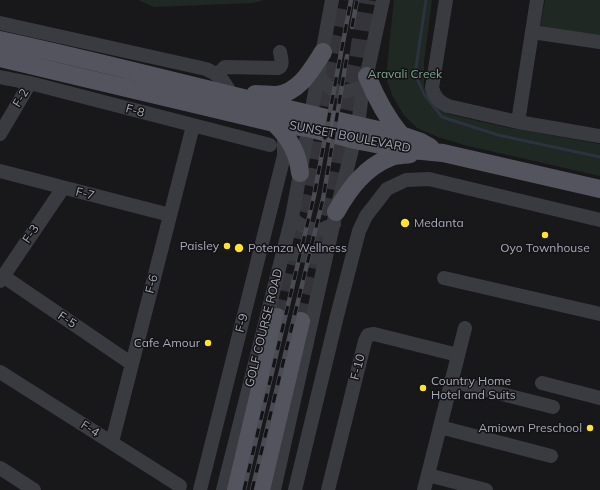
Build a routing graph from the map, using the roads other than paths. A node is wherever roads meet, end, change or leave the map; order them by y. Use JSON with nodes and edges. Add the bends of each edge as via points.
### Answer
{"nodes":[{"id":1,"x":332,"y":0,"type":"edge"},
{"id":2,"x":383,"y":0,"type":"edge"},
{"id":3,"x":446,"y":0,"type":"edge"},
{"id":4,"x":537,"y":0,"type":"edge"},
{"id":5,"x":0,"y":23,"type":"edge"},
{"id":6,"x":532,"y":32,"type":"junction"},
{"id":7,"x":0,"y":40,"type":"edge"},
{"id":8,"x":600,"y":42,"type":"edge"},
{"id":9,"x":54,"y":52,"type":"junction"},
{"id":10,"x":280,"y":52,"type":"dead end"},
{"id":11,"x":323,"y":52,"type":"junction"},
{"id":12,"x":0,"y":58,"type":"edge"},
{"id":13,"x":49,"y":70,"type":"junction"},
{"id":14,"x":318,"y":73,"type":"junction"},
{"id":15,"x":0,"y":77,"type":"edge"},
{"id":16,"x":365,"y":82,"type":"junction"},
{"id":17,"x":30,"y":83,"type":"junction"},
{"id":18,"x":224,"y":87,"type":"junction"},
{"id":19,"x":310,"y":121,"type":"junction"},
{"id":20,"x":518,"y":122,"type":"junction"},
{"id":21,"x":193,"y":126,"type":"junction"},
{"id":22,"x":279,"y":127,"type":"junction"},
{"id":23,"x":357,"y":133,"type":"junction"},
{"id":24,"x":0,"y":134,"type":"edge"},
{"id":25,"x":402,"y":135,"type":"junction"},
{"id":26,"x":600,"y":136,"type":"edge"},
{"id":27,"x":270,"y":145,"type":"dead end"},
{"id":28,"x":443,"y":154,"type":"junction"},
{"id":29,"x":0,"y":171,"type":"edge"},
{"id":30,"x":300,"y":173,"type":"junction"},
{"id":31,"x":63,"y":188,"type":"junction"},
{"id":32,"x":600,"y":189,"type":"edge"},
{"id":33,"x":170,"y":215,"type":"junction"},
{"id":34,"x":292,"y":216,"type":"junction"},
{"id":35,"x":335,"y":218,"type":"junction"},
{"id":36,"x":600,"y":220,"type":"edge"},
{"id":37,"x":282,"y":257,"type":"junction"},
{"id":38,"x":325,"y":262,"type":"junction"},
{"id":39,"x":2,"y":278,"type":"edge"},
{"id":40,"x":444,"y":278,"type":"dead end"},
{"id":41,"x":600,"y":314,"type":"edge"},
{"id":42,"x":277,"y":317,"type":"tunnel mouth"},
{"id":43,"x":301,"y":322,"type":"tunnel mouth"},
{"id":44,"x":465,"y":328,"type":"dead end"},
{"id":45,"x":458,"y":355,"type":"junction"},
{"id":46,"x":132,"y":364,"type":"junction"},
{"id":47,"x":0,"y":372,"type":"edge"},
{"id":48,"x":451,"y":381,"type":"junction"},
{"id":49,"x":542,"y":384,"type":"dead end"},
{"id":50,"x":600,"y":398,"type":"edge"},
{"id":51,"x":294,"y":402,"type":"junction"},
{"id":52,"x":315,"y":407,"type":"junction"},
{"id":53,"x":553,"y":407,"type":"dead end"},
{"id":54,"x":440,"y":427,"type":"junction"},
{"id":55,"x":112,"y":442,"type":"junction"},
{"id":56,"x":551,"y":456,"type":"dead end"},
{"id":57,"x":0,"y":468,"type":"edge"},
{"id":58,"x":428,"y":475,"type":"junction"},
{"id":59,"x":180,"y":486,"type":"dead end"},
{"id":60,"x":34,"y":490,"type":"edge"},
{"id":61,"x":200,"y":490,"type":"edge"},
{"id":62,"x":223,"y":490,"type":"edge"},
{"id":63,"x":236,"y":490,"type":"edge"},
{"id":64,"x":261,"y":490,"type":"edge"},
{"id":65,"x":274,"y":490,"type":"edge"},
{"id":66,"x":295,"y":490,"type":"edge"},
{"id":67,"x":328,"y":490,"type":"edge"},
{"id":68,"x":424,"y":490,"type":"edge"},
{"id":69,"x":486,"y":490,"type":"edge"}],
"edges":[{"from":1,"to":11,"type":"street","name":"GOLF COURSE ROAD"},
{"from":2,"to":16,"type":"street"},
{"from":3,"to":20,"type":"street","via":[[432,88],[434,96],[448,106]]},
{"from":4,"to":6,"type":"street"},
{"from":5,"to":18,"type":"street","via":[[206,70]]},
{"from":6,"to":8,"type":"street"},
{"from":6,"to":20,"type":"street"},
{"from":7,"to":9,"type":"main road","name":"SUNSET BOULEVARD"},
{"from":9,"to":13,"type":"main road"},
{"from":9,"to":18,"type":"main road","name":"SUNSET BOULEVARD"},
{"from":10,"to":18,"type":"street","via":[[282,65],[278,68],[225,67]]},
{"from":11,"to":14,"type":"street","name":"GOLF COURSE ROAD"},
{"from":11,"to":18,"type":"main road","via":[[306,79],[292,90],[278,95]]},
{"from":12,"to":13,"type":"main road","name":"SUNSET BOULEVARD"},
{"from":13,"to":22,"type":"main road","name":"SUNSET BOULEVARD"},
{"from":14,"to":16,"type":"street","via":[[330,88],[343,92]]},
{"from":14,"to":19,"type":"street","name":"GOLF COURSE ROAD"},
{"from":15,"to":17,"type":"street","name":"F-8"},
{"from":16,"to":23,"type":"street"},
{"from":16,"to":25,"type":"main road","via":[[390,122]]},
{"from":17,"to":21,"type":"street","name":"F-8"},
{"from":17,"to":24,"type":"street","name":"F-2"},
{"from":18,"to":19,"type":"main road","name":"SUNSET BOULEVARD"},
{"from":19,"to":22,"type":"main road","name":"SUNSET BOULEVARD"},
{"from":19,"to":23,"type":"main road","name":"SUNSET BOULEVARD"},
{"from":19,"to":30,"type":"street","name":"GOLF COURSE ROAD"},
{"from":20,"to":26,"type":"street"},
{"from":21,"to":27,"type":"street","name":"F-8"},
{"from":21,"to":33,"type":"street","name":"F-6"},
{"from":22,"to":30,"type":"main road","via":[[294,146]]},
{"from":22,"to":61,"type":"street","name":"F-9","via":[[284,156]]},
{"from":23,"to":25,"type":"main road","name":"SUNSET BOULEVARD"},
{"from":23,"to":28,"type":"main road","name":"SUNSET BOULEVARD","via":[[401,149]]},
{"from":23,"to":35,"type":"street"},
{"from":25,"to":28,"type":"main road","name":"SUNSET BOULEVARD"},
{"from":28,"to":32,"type":"main road"},
{"from":28,"to":35,"type":"main road","via":[[416,153],[392,157],[372,167],[344,198]]},
{"from":29,"to":31,"type":"street","name":"F-7"},
{"from":30,"to":34,"type":"street","name":"GOLF COURSE ROAD"},
{"from":31,"to":33,"type":"street","name":"F-7"},
{"from":31,"to":39,"type":"street","name":"F-3"},
{"from":33,"to":46,"type":"street","name":"F-6"},
{"from":34,"to":35,"type":"street","via":[[304,226],[319,230]]},
{"from":34,"to":37,"type":"street","name":"GOLF COURSE ROAD"},
{"from":35,"to":38,"type":"street"},
{"from":36,"to":52,"type":"street","via":[[429,179],[406,180],[387,189],[366,216],[359,231]]},
{"from":37,"to":38,"type":"street","via":[[288,253],[319,258]]},
{"from":37,"to":62,"type":"street","name":"GOLF COURSE ROAD"},
{"from":38,"to":51,"type":"street"},
{"from":39,"to":46,"type":"street","name":"F-5"},
{"from":40,"to":41,"type":"street"},
{"from":42,"to":63,"type":"main road"},
{"from":43,"to":64,"type":"main road"},
{"from":44,"to":45,"type":"street"},
{"from":45,"to":48,"type":"street"},
{"from":45,"to":67,"type":"street","name":"F-10","via":[[374,334],[368,335]]},
{"from":46,"to":55,"type":"street","name":"F-6"},
{"from":47,"to":55,"type":"street","name":"F-4"},
{"from":48,"to":53,"type":"street"},
{"from":48,"to":54,"type":"street"},
{"from":49,"to":50,"type":"street"},
{"from":51,"to":52,"type":"street"},
{"from":51,"to":65,"type":"street"},
{"from":52,"to":66,"type":"street"},
{"from":54,"to":56,"type":"street"},
{"from":54,"to":58,"type":"street"},
{"from":55,"to":59,"type":"street","name":"F-4"},
{"from":57,"to":60,"type":"street"},
{"from":58,"to":68,"type":"street"},
{"from":58,"to":69,"type":"street"}]}
